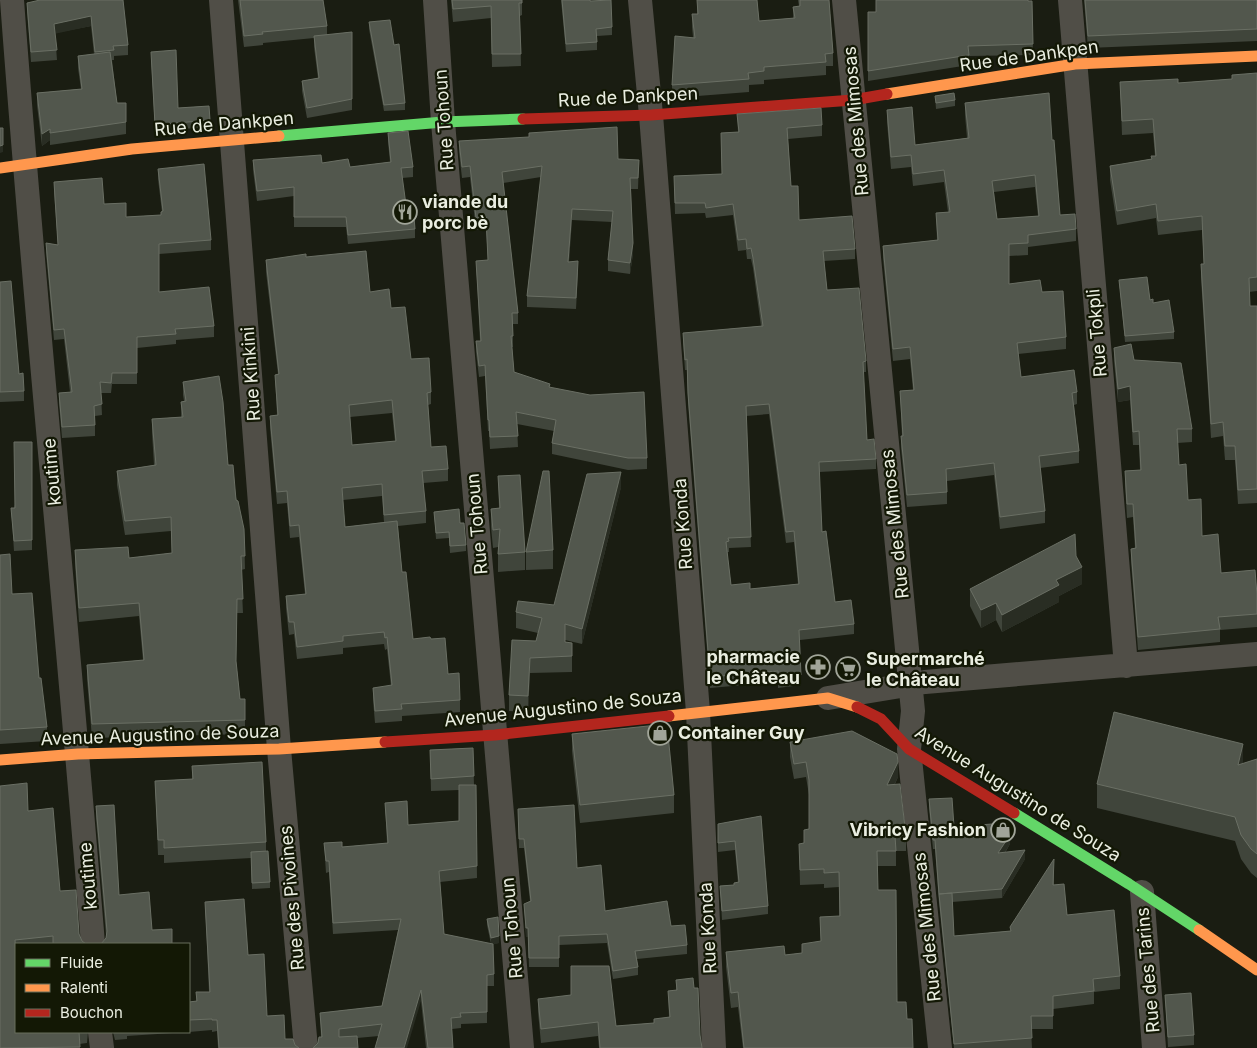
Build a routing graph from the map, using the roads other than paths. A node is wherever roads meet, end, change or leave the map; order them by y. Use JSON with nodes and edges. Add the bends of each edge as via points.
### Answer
{"nodes":[{"id":1,"x":12,"y":0,"type":"edge"},
{"id":2,"x":221,"y":0,"type":"edge"},
{"id":3,"x":435,"y":0,"type":"edge"},
{"id":4,"x":640,"y":0,"type":"edge"},
{"id":5,"x":844,"y":0,"type":"edge"},
{"id":6,"x":1070,"y":0,"type":"edge"},
{"id":7,"x":1257,"y":56,"type":"edge"},
{"id":8,"x":1075,"y":64,"type":"junction"},
{"id":9,"x":853,"y":100,"type":"junction"},
{"id":10,"x":651,"y":115,"type":"junction"},
{"id":11,"x":444,"y":122,"type":"junction"},
{"id":12,"x":233,"y":140,"type":"junction"},
{"id":13,"x":24,"y":164,"type":"junction"},
{"id":14,"x":0,"y":168,"type":"edge"},
{"id":15,"x":1257,"y":654,"type":"edge"},
{"id":16,"x":1126,"y":666,"type":"junction"},
{"id":17,"x":910,"y":683,"type":"junction"},
{"id":18,"x":828,"y":698,"type":"junction"},
{"id":19,"x":698,"y":712,"type":"junction"},
{"id":20,"x":495,"y":736,"type":"junction"},
{"id":21,"x":279,"y":748,"type":"junction"},
{"id":22,"x":909,"y":749,"type":"junction"},
{"id":23,"x":78,"y":754,"type":"junction"},
{"id":24,"x":0,"y":760,"type":"edge"},
{"id":25,"x":1142,"y":892,"type":"junction"},
{"id":26,"x":93,"y":943,"type":"edge"},
{"id":27,"x":1257,"y":970,"type":"edge"},
{"id":28,"x":100,"y":1033,"type":"edge"},
{"id":29,"x":102,"y":1048,"type":"edge"},
{"id":30,"x":306,"y":1048,"type":"edge"},
{"id":31,"x":522,"y":1048,"type":"edge"},
{"id":32,"x":714,"y":1048,"type":"edge"},
{"id":33,"x":940,"y":1048,"type":"edge"},
{"id":34,"x":1154,"y":1048,"type":"edge"}],
"edges":[{"from":1,"to":13,"type":"street","name":"koutime"},
{"from":2,"to":12,"type":"street","name":"Rue Kinkini"},
{"from":3,"to":11,"type":"street","name":"Rue Tohoun"},
{"from":4,"to":10,"type":"street","name":"Rue Konda"},
{"from":5,"to":9,"type":"street","name":"Rue des Mimosas"},
{"from":6,"to":8,"type":"street","name":"Rue Tokpli"},
{"from":7,"to":8,"type":"main road","name":"Rue de Dankpen"},
{"from":8,"to":9,"type":"main road","name":"Rue de Dankpen"},
{"from":8,"to":16,"type":"street","name":"Rue Tokpli"},
{"from":9,"to":10,"type":"main road","name":"Rue de Dankpen"},
{"from":9,"to":17,"type":"street","name":"Rue des Mimosas"},
{"from":10,"to":11,"type":"main road","name":"Rue de Dankpen"},
{"from":10,"to":19,"type":"street","name":"Rue Konda"},
{"from":11,"to":12,"type":"main road","name":"Rue de Dankpen"},
{"from":11,"to":20,"type":"street","name":"Rue Tohoun"},
{"from":12,"to":13,"type":"main road","name":"Rue de Dankpen","via":[[132,149]]},
{"from":12,"to":21,"type":"street","name":"Rue Kinkini"},
{"from":13,"to":14,"type":"main road","name":"Rue de Dankpen"},
{"from":13,"to":23,"type":"street","name":"koutime"},
{"from":15,"to":16,"type":"street"},
{"from":16,"to":17,"type":"street"},
{"from":17,"to":18,"type":"street"},
{"from":17,"to":22,"type":"street","name":"Rue des Mimosas","via":[[913,712]]},
{"from":18,"to":19,"type":"main road","name":"Avenue Augustino de Souza"},
{"from":18,"to":22,"type":"main road","name":"Avenue Augustino de Souza","via":[[851,704],[881,719]]},
{"from":19,"to":20,"type":"main road","name":"Avenue Augustino de Souza"},
{"from":19,"to":32,"type":"street","name":"Rue Konda"},
{"from":20,"to":21,"type":"main road","name":"Avenue Augustino de Souza"},
{"from":20,"to":31,"type":"street","name":"Rue Tohoun"},
{"from":21,"to":23,"type":"main road","name":"Avenue Augustino de Souza"},
{"from":21,"to":30,"type":"street","name":"Rue des Pivoines"},
{"from":22,"to":25,"type":"main road","name":"Avenue Augustino de Souza"},
{"from":22,"to":33,"type":"street","name":"Rue des Mimosas"},
{"from":23,"to":24,"type":"main road","name":"Avenue Augustino de Souza"},
{"from":23,"to":26,"type":"street","name":"koutime"},
{"from":25,"to":27,"type":"main road","name":"Avenue Augustino de Souza"},
{"from":25,"to":34,"type":"street","name":"Rue des Tarins"},
{"from":28,"to":29,"type":"street"}]}
